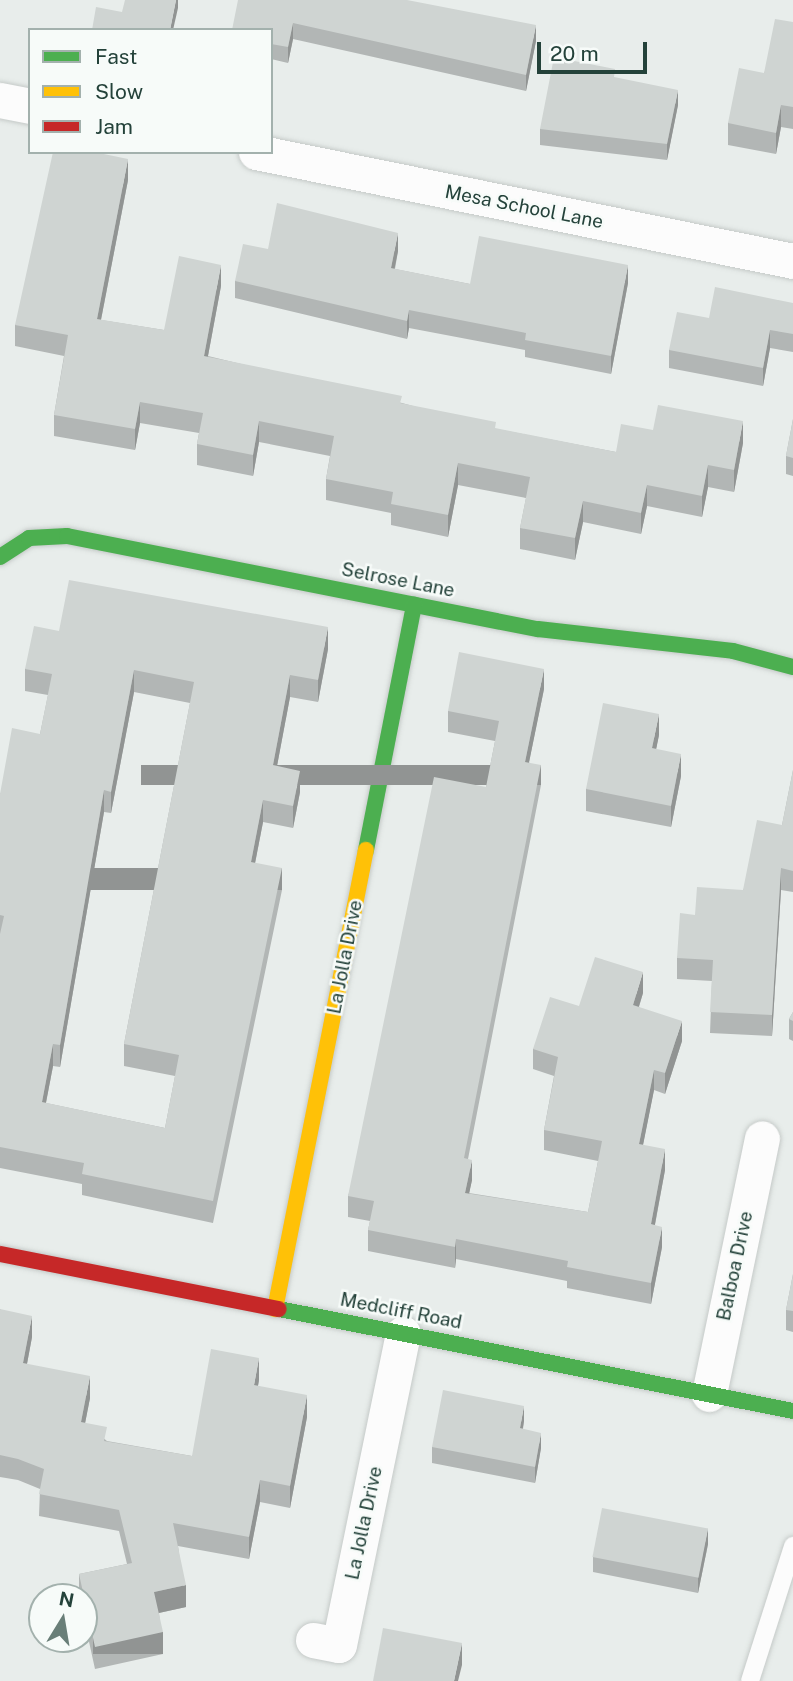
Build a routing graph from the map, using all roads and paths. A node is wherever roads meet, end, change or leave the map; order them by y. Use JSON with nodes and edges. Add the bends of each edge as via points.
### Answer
{"nodes":[{"id":1,"x":0,"y":100,"type":"edge"},
{"id":2,"x":28,"y":106,"type":"edge"},
{"id":3,"x":266,"y":154,"type":"edge"},
{"id":4,"x":793,"y":261,"type":"edge"},
{"id":5,"x":0,"y":557,"type":"edge"},
{"id":6,"x":414,"y":605,"type":"junction"},
{"id":7,"x":793,"y":667,"type":"edge"},
{"id":8,"x":762,"y":1138,"type":"dead end"},
{"id":9,"x":0,"y":1254,"type":"edge"},
{"id":10,"x":275,"y":1309,"type":"junction"},
{"id":11,"x":403,"y":1333,"type":"junction"},
{"id":12,"x":709,"y":1394,"type":"junction"},
{"id":13,"x":793,"y":1411,"type":"edge"},
{"id":14,"x":793,"y":1546,"type":"edge"},
{"id":15,"x":313,"y":1640,"type":"dead end"},
{"id":16,"x":750,"y":1681,"type":"edge"}],
"edges":[{"from":1,"to":2,"type":"street"},
{"from":3,"to":4,"type":"street","name":"Mesa School Lane"},
{"from":5,"to":6,"type":"street","name":"Selrose Lane","via":[[29,538],[67,536]]},
{"from":6,"to":7,"type":"street","name":"Selrose Lane","via":[[648,646],[733,651]]},
{"from":6,"to":10,"type":"street","name":"La Jolla Drive"},
{"from":8,"to":12,"type":"street","name":"Balboa Drive"},
{"from":9,"to":10,"type":"street","name":"Medcliff Road"},
{"from":10,"to":11,"type":"street","name":"Medcliff Road"},
{"from":11,"to":12,"type":"street","name":"Medcliff Road"},
{"from":11,"to":15,"type":"street","name":"La Jolla Drive","via":[[339,1645]]},
{"from":12,"to":13,"type":"street","name":"Medcliff Road"},
{"from":14,"to":16,"type":"lane"}]}
